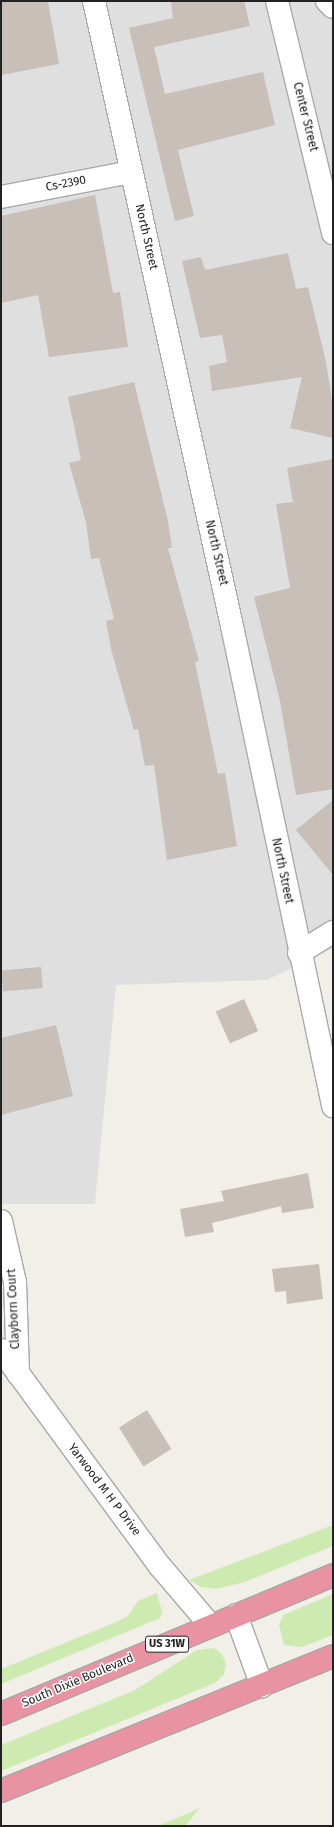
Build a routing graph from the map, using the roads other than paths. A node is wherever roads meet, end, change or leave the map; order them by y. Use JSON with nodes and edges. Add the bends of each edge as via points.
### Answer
{"nodes":[{"id":1,"x":94,"y":1,"type":"edge"},
{"id":2,"x":277,"y":1,"type":"edge"},
{"id":3,"x":327,"y":1,"type":"edge"},
{"id":4,"x":333,"y":7,"type":"edge"},
{"id":5,"x":131,"y":172,"type":"junction"},
{"id":6,"x":1,"y":197,"type":"edge"},
{"id":7,"x":333,"y":233,"type":"edge"},
{"id":8,"x":333,"y":932,"type":"edge"},
{"id":9,"x":299,"y":953,"type":"junction"},
{"id":10,"x":333,"y":1107,"type":"edge"},
{"id":11,"x":1,"y":1221,"type":"edge"},
{"id":12,"x":1,"y":1350,"type":"edge"},
{"id":13,"x":18,"y":1374,"type":"junction"},
{"id":14,"x":333,"y":1575,"type":"edge"},
{"id":15,"x":236,"y":1616,"type":"junction"},
{"id":16,"x":212,"y":1626,"type":"junction"},
{"id":17,"x":333,"y":1656,"type":"edge"},
{"id":18,"x":262,"y":1686,"type":"junction"},
{"id":19,"x":1,"y":1714,"type":"edge"},
{"id":20,"x":1,"y":1791,"type":"edge"}],
"edges":[{"from":1,"to":5,"type":"street","name":"North Street"},
{"from":2,"to":7,"type":"street","name":"Center Street"},
{"from":3,"to":4,"type":"street"},
{"from":5,"to":6,"type":"street","name":"Cs-2390"},
{"from":5,"to":9,"type":"street","name":"North Street","via":[[232,626]]},
{"from":8,"to":9,"type":"street"},
{"from":9,"to":10,"type":"street","name":"North Street"},
{"from":11,"to":13,"type":"street","name":"Clayborn Court","via":[[15,1282]]},
{"from":12,"to":13,"type":"street","name":"Yarwood M H P Drive"},
{"from":13,"to":16,"type":"street","name":"Yarwood M H P Drive","via":[[159,1565]]},
{"from":14,"to":15,"type":"highway","name":"South Dixie Boulevard","number":"US 31W"},
{"from":15,"to":16,"type":"highway","name":"South Dixie Boulevard","number":"US 31W"},
{"from":15,"to":18,"type":"street"},
{"from":16,"to":19,"type":"highway","name":"South Dixie Boulevard","number":"US 31W"},
{"from":17,"to":18,"type":"highway"},
{"from":18,"to":20,"type":"highway"}]}
